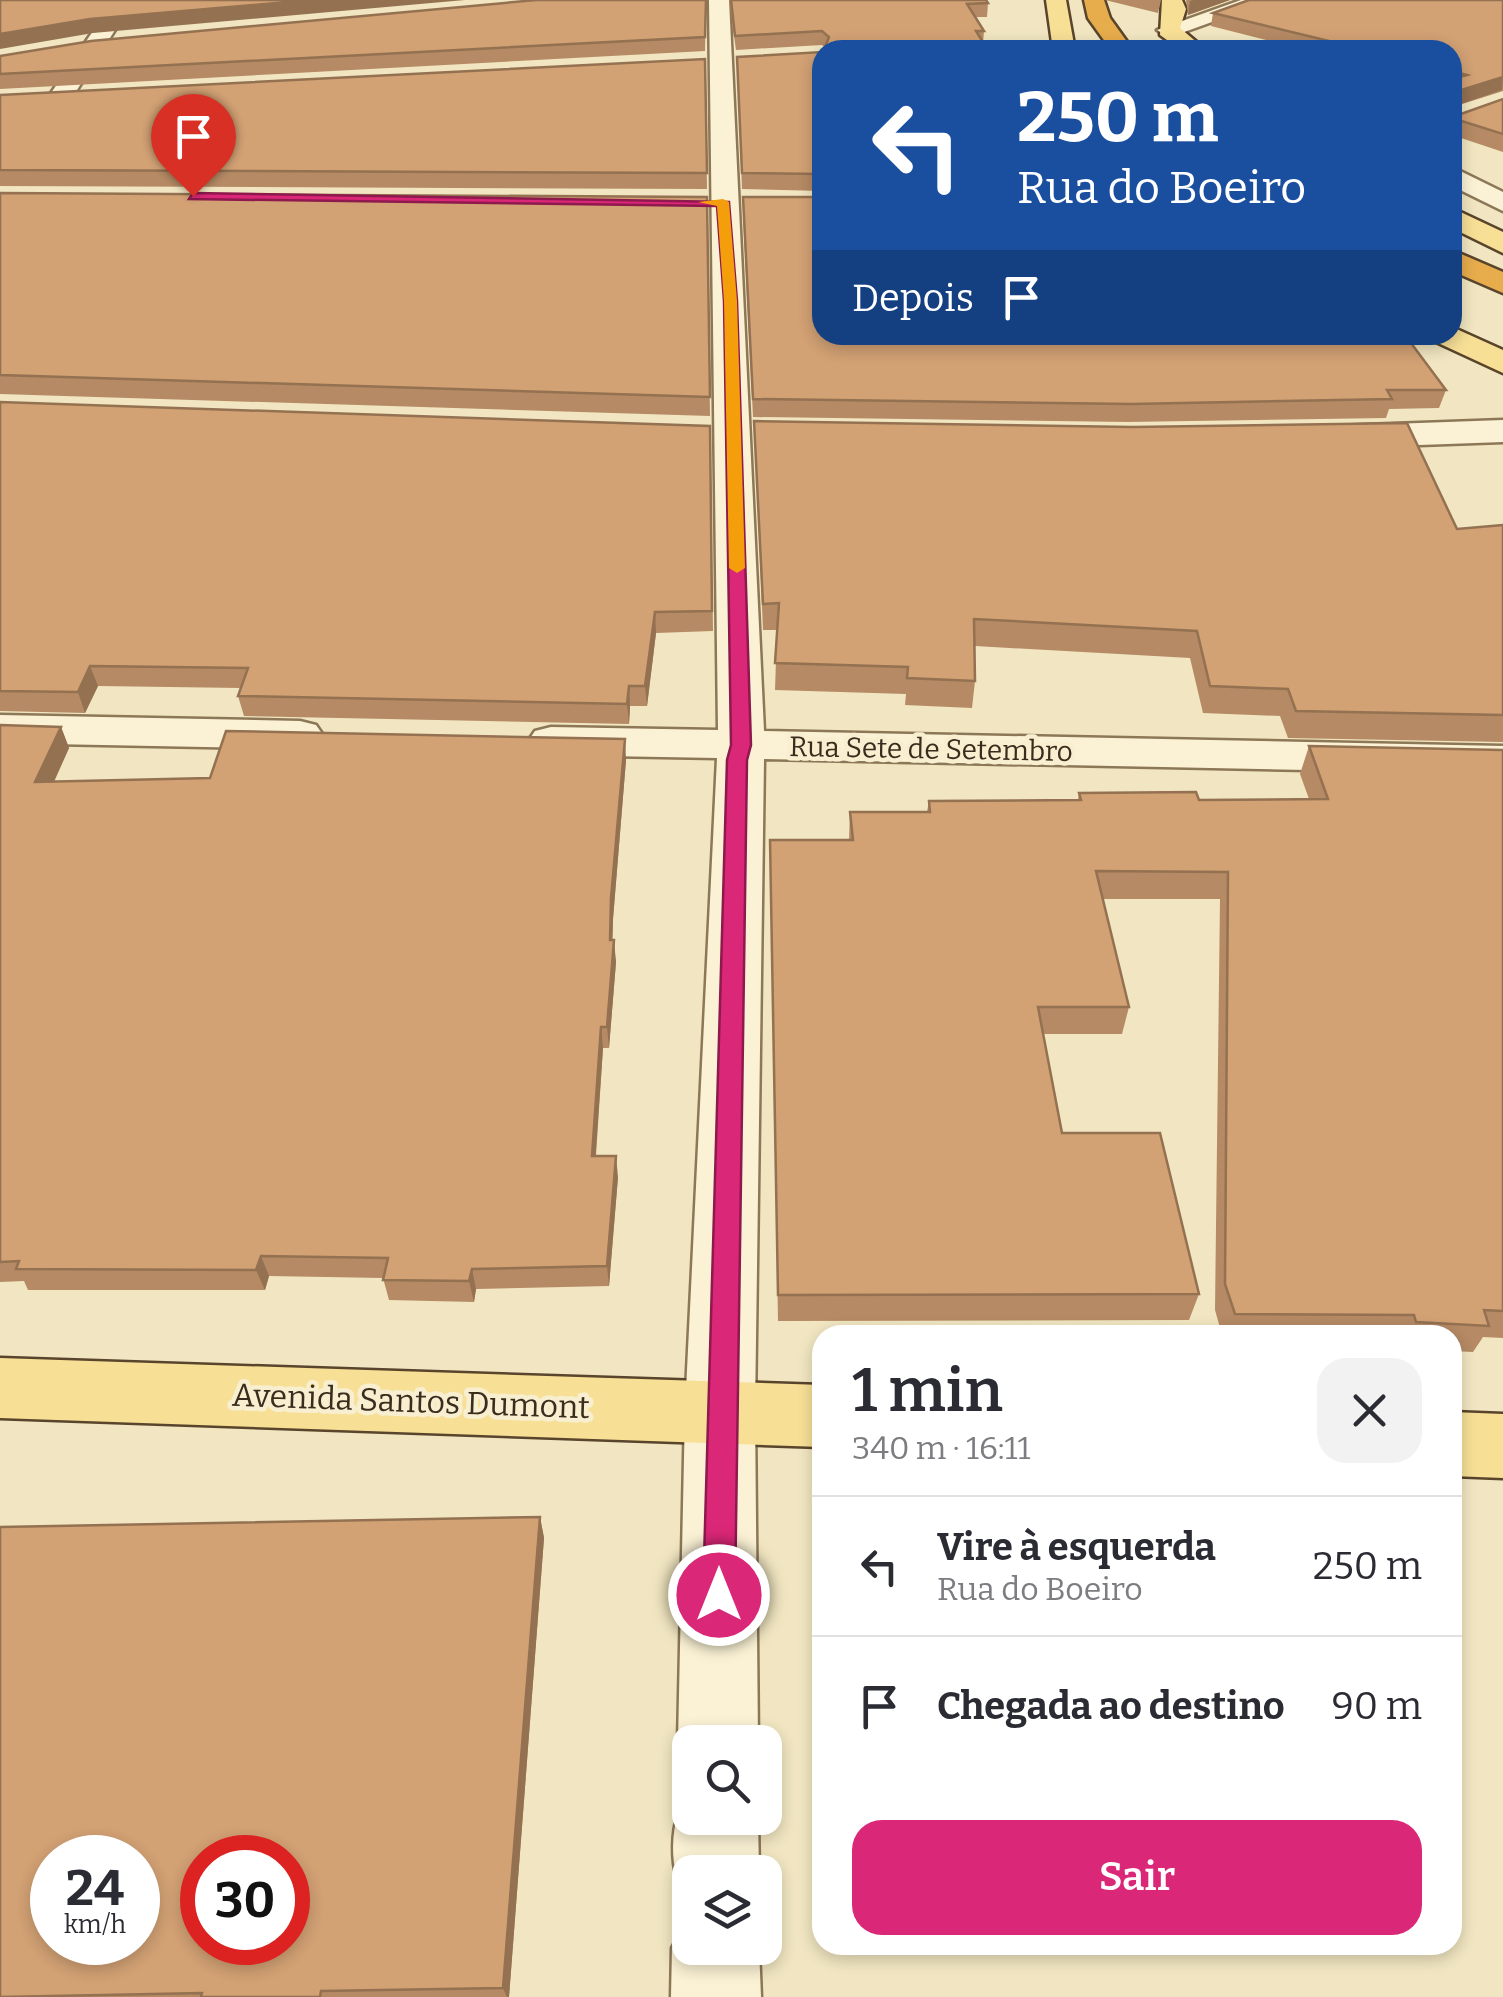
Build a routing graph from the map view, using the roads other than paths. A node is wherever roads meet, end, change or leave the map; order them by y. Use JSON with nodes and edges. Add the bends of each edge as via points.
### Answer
{"nodes":[{"id":1,"x":124,"y":0,"type":"edge"},
{"id":2,"x":718,"y":0,"type":"edge"},
{"id":3,"x":1056,"y":0,"type":"edge"},
{"id":4,"x":1094,"y":0,"type":"edge"},
{"id":5,"x":1172,"y":0,"type":"edge"},
{"id":6,"x":1263,"y":0,"type":"edge"},
{"id":7,"x":1168,"y":30,"type":"junction"},
{"id":8,"x":132,"y":40,"type":"edge"},
{"id":9,"x":1062,"y":40,"type":"edge"},
{"id":10,"x":1115,"y":40,"type":"edge"},
{"id":11,"x":1182,"y":40,"type":"edge"},
{"id":12,"x":94,"y":44,"type":"junction"},
{"id":13,"x":56,"y":50,"type":"edge"},
{"id":14,"x":100,"y":94,"type":"edge"},
{"id":15,"x":61,"y":96,"type":"junction"},
{"id":16,"x":30,"y":98,"type":"edge"},
{"id":17,"x":1462,"y":181,"type":"edge"},
{"id":18,"x":1503,"y":204,"type":"edge"},
{"id":19,"x":1462,"y":206,"type":"edge"},
{"id":20,"x":1462,"y":221,"type":"edge"},
{"id":21,"x":1503,"y":244,"type":"edge"},
{"id":22,"x":1462,"y":265,"type":"edge"},
{"id":23,"x":1503,"y":284,"type":"edge"},
{"id":24,"x":1462,"y":342,"type":"edge"},
{"id":25,"x":1503,"y":363,"type":"edge"},
{"id":26,"x":1503,"y":431,"type":"edge"},
{"id":27,"x":1301,"y":438,"type":"edge"},
{"id":28,"x":0,"y":729,"type":"edge"},
{"id":29,"x":0,"y":747,"type":"edge"},
{"id":30,"x":512,"y":748,"type":"edge"},
{"id":31,"x":739,"y":753,"type":"junction"},
{"id":32,"x":1503,"y":760,"type":"edge"},
{"id":33,"x":1503,"y":774,"type":"edge"},
{"id":34,"x":0,"y":1388,"type":"edge"},
{"id":35,"x":720,"y":1412,"type":"junction"},
{"id":36,"x":812,"y":1416,"type":"edge"},
{"id":37,"x":1462,"y":1444,"type":"edge"},
{"id":38,"x":1503,"y":1446,"type":"edge"},
{"id":39,"x":718,"y":1725,"type":"edge"},
{"id":40,"x":716,"y":1965,"type":"edge"},
{"id":41,"x":716,"y":1997,"type":"edge"}],
"edges":[{"from":1,"to":12,"type":"street"},
{"from":2,"to":31,"type":"street","via":[[730,202]]},
{"from":3,"to":9,"type":"main road"},
{"from":4,"to":10,"type":"highway"},
{"from":5,"to":7,"type":"main road"},
{"from":6,"to":7,"type":"street"},
{"from":7,"to":11,"type":"main road"},
{"from":8,"to":12,"type":"street"},
{"from":12,"to":13,"type":"street"},
{"from":12,"to":15,"type":"street"},
{"from":14,"to":15,"type":"street"},
{"from":15,"to":16,"type":"street"},
{"from":17,"to":18,"type":"street"},
{"from":18,"to":19,"type":"street"},
{"from":20,"to":21,"type":"main road"},
{"from":22,"to":23,"type":"highway"},
{"from":24,"to":25,"type":"main road"},
{"from":26,"to":27,"type":"street"},
{"from":28,"to":29,"type":"street","via":[[345,745]]},
{"from":30,"to":31,"type":"street","name":"Rua Sete de Setembro"},
{"from":31,"to":32,"type":"street","name":"Rua Sete de Setembro"},
{"from":31,"to":33,"type":"street","name":"Rua Sete de Setembro"},
{"from":31,"to":35,"type":"street"},
{"from":34,"to":35,"type":"main road","name":"Avenida Santos Dumont"},
{"from":35,"to":36,"type":"main road","name":"Avenida Santos Dumont"},
{"from":35,"to":39,"type":"street"},
{"from":37,"to":38,"type":"main road"},
{"from":40,"to":41,"type":"street"}]}
